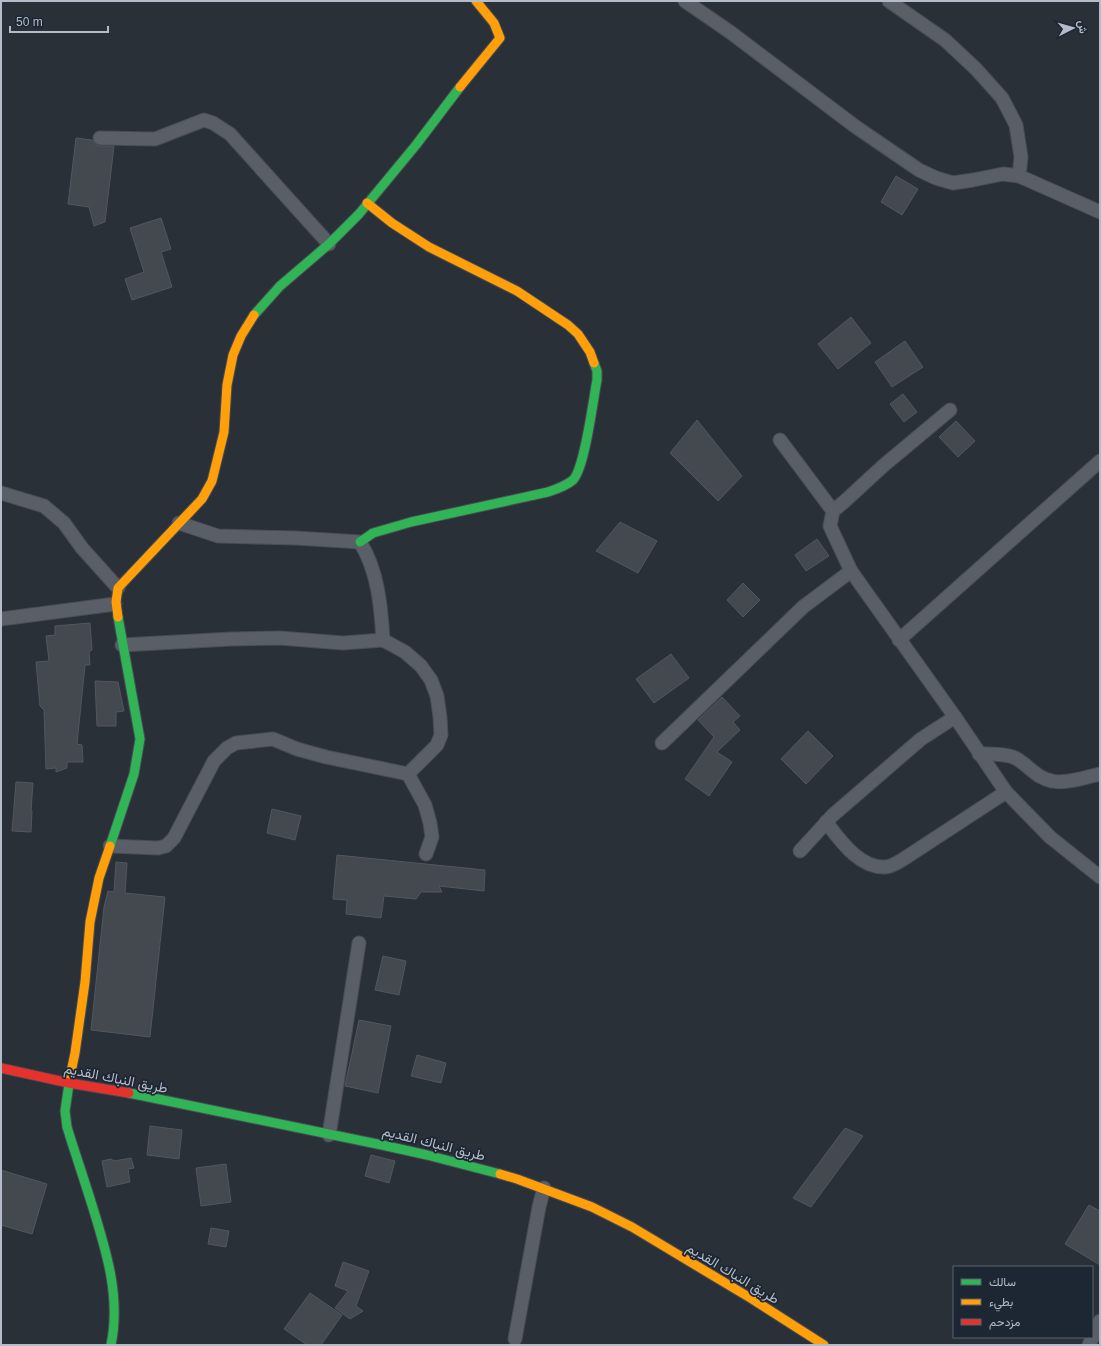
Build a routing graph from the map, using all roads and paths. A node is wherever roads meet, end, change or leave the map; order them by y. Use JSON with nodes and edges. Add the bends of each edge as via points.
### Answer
{"nodes":[{"id":1,"x":476,"y":1,"type":"edge"},
{"id":2,"x":685,"y":1,"type":"edge"},
{"id":3,"x":889,"y":1,"type":"edge"},
{"id":4,"x":100,"y":138,"type":"dead end"},
{"id":5,"x":1019,"y":176,"type":"junction"},
{"id":6,"x":368,"y":203,"type":"junction"},
{"id":7,"x":1100,"y":212,"type":"edge"},
{"id":8,"x":329,"y":244,"type":"junction"},
{"id":9,"x":950,"y":410,"type":"dead end"},
{"id":10,"x":780,"y":440,"type":"dead end"},
{"id":11,"x":1100,"y":461,"type":"edge"},
{"id":12,"x":1,"y":493,"type":"edge"},
{"id":13,"x":833,"y":511,"type":"junction"},
{"id":14,"x":179,"y":523,"type":"junction"},
{"id":15,"x":360,"y":542,"type":"junction"},
{"id":16,"x":851,"y":571,"type":"junction"},
{"id":17,"x":118,"y":588,"type":"junction"},
{"id":18,"x":115,"y":604,"type":"junction"},
{"id":19,"x":1,"y":619,"type":"edge"},
{"id":20,"x":383,"y":640,"type":"junction"},
{"id":21,"x":899,"y":640,"type":"junction"},
{"id":22,"x":122,"y":645,"type":"junction"},
{"id":23,"x":955,"y":717,"type":"junction"},
{"id":24,"x":662,"y":743,"type":"dead end"},
{"id":25,"x":979,"y":754,"type":"junction"},
{"id":26,"x":408,"y":774,"type":"junction"},
{"id":27,"x":1100,"y":774,"type":"edge"},
{"id":28,"x":1006,"y":792,"type":"junction"},
{"id":29,"x":826,"y":822,"type":"junction"},
{"id":30,"x":110,"y":846,"type":"junction"},
{"id":31,"x":800,"y":851,"type":"dead end"},
{"id":32,"x":426,"y":854,"type":"dead end"},
{"id":33,"x":1100,"y":877,"type":"edge"},
{"id":34,"x":359,"y":943,"type":"dead end"},
{"id":35,"x":1,"y":1068,"type":"edge"},
{"id":36,"x":69,"y":1083,"type":"junction"},
{"id":37,"x":329,"y":1135,"type":"junction"},
{"id":38,"x":544,"y":1188,"type":"junction"},
{"id":39,"x":1100,"y":1321,"type":"edge"},
{"id":40,"x":1093,"y":1336,"type":"edge"},
{"id":41,"x":515,"y":1339,"type":"dead end"},
{"id":42,"x":111,"y":1345,"type":"edge"},
{"id":43,"x":824,"y":1345,"type":"edge"}],
"edges":[{"from":1,"to":6,"type":"street","via":[[496,25],[500,38]]},
{"from":2,"to":5,"type":"street","via":[[856,127],[919,170],[953,183],[1003,174]]},
{"from":3,"to":5,"type":"street","via":[[945,40],[1002,98],[1016,125],[1021,156]]},
{"from":4,"to":8,"type":"street","via":[[155,139],[204,120],[213,123],[230,134]]},
{"from":5,"to":7,"type":"street"},
{"from":6,"to":8,"type":"street"},
{"from":6,"to":15,"type":"street","via":[[428,247],[517,291],[568,325],[578,334],[590,352],[598,380],[582,463],[574,479],[564,486],[548,492],[411,522],[373,534]]},
{"from":8,"to":14,"type":"street","via":[[280,286],[251,318],[241,336],[233,354],[227,385],[224,432],[212,481],[202,499]]},
{"from":9,"to":13,"type":"street"},
{"from":10,"to":13,"type":"street"},
{"from":11,"to":21,"type":"street"},
{"from":12,"to":17,"type":"street","via":[[44,506],[64,523],[82,548]]},
{"from":13,"to":16,"type":"street","via":[[830,526]]},
{"from":14,"to":15,"type":"street","via":[[218,536]]},
{"from":14,"to":17,"type":"street"},
{"from":15,"to":20,"type":"street","via":[[370,562],[381,604]]},
{"from":16,"to":21,"type":"street"},
{"from":16,"to":24,"type":"street","via":[[803,607]]},
{"from":17,"to":18,"type":"street"},
{"from":18,"to":19,"type":"street"},
{"from":18,"to":22,"type":"street"},
{"from":20,"to":22,"type":"street","via":[[343,643],[280,638]]},
{"from":20,"to":26,"type":"street","via":[[405,652],[421,666],[437,696],[441,734],[437,744]]},
{"from":21,"to":23,"type":"street"},
{"from":22,"to":30,"type":"street","via":[[140,739],[134,774]]},
{"from":23,"to":25,"type":"street"},
{"from":23,"to":29,"type":"street","via":[[921,739]]},
{"from":25,"to":27,"type":"street","via":[[997,753],[1014,757],[1035,774],[1051,781],[1067,781]]},
{"from":25,"to":28,"type":"street"},
{"from":26,"to":30,"type":"street","via":[[319,755],[273,739],[236,743],[214,761],[174,838],[166,846]]},
{"from":26,"to":32,"type":"street","via":[[425,805],[430,823],[432,837]]},
{"from":28,"to":29,"type":"street","via":[[886,868],[859,859]]},
{"from":28,"to":33,"type":"street","via":[[1050,837]]},
{"from":29,"to":31,"type":"street"},
{"from":30,"to":36,"type":"street","via":[[99,878],[90,922],[76,1053]]},
{"from":34,"to":37,"type":"street"},
{"from":35,"to":36,"type":"street","name":"طريق النباك القديم"},
{"from":36,"to":37,"type":"street","name":"طريق النباك القديم"},
{"from":36,"to":42,"type":"street","via":[[65,1111],[67,1127],[110,1266],[115,1317]]},
{"from":37,"to":38,"type":"street","name":"طريق النباك القديم","via":[[427,1155]]},
{"from":38,"to":41,"type":"street"},
{"from":38,"to":43,"type":"street","name":"طريق النباك القديم","via":[[592,1207],[632,1227]]},
{"from":39,"to":40,"type":"street"}]}
